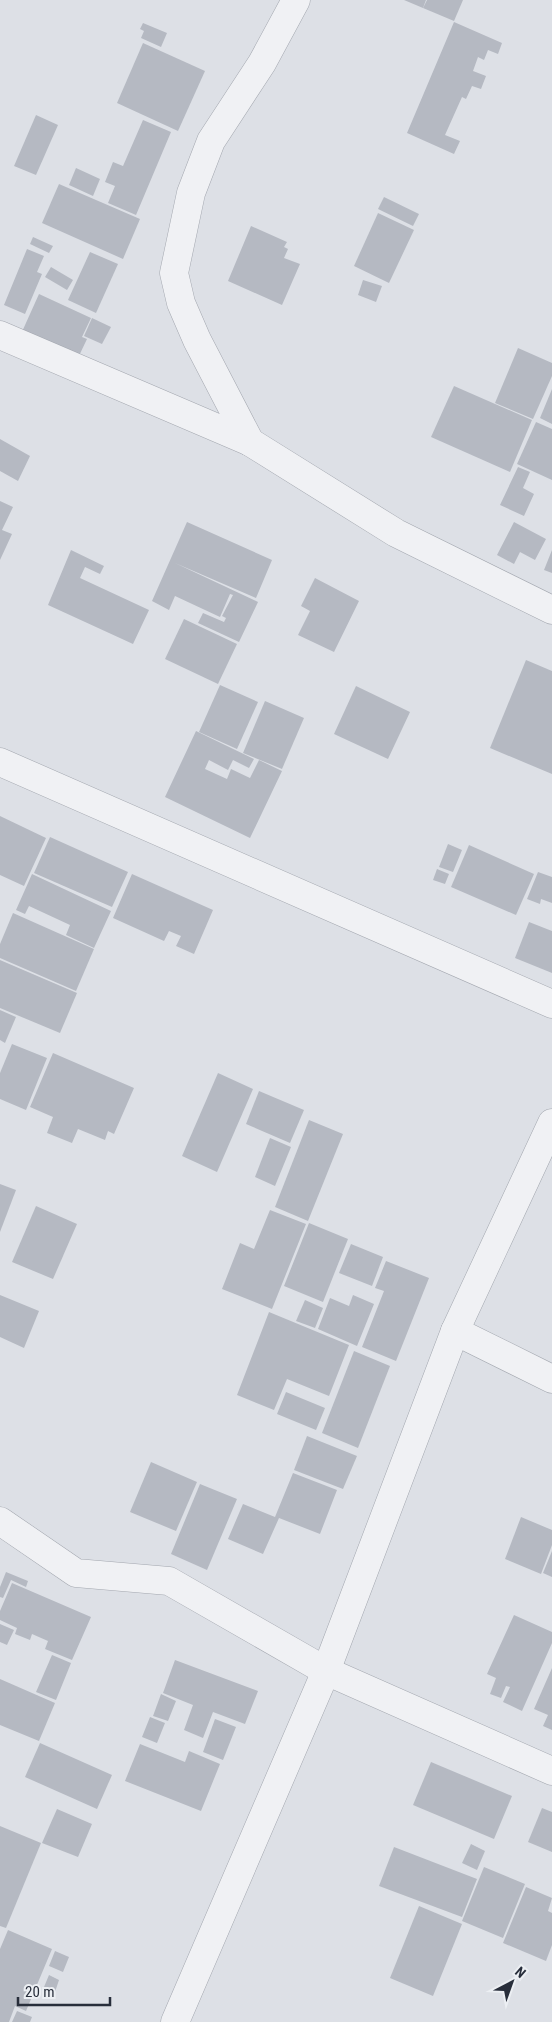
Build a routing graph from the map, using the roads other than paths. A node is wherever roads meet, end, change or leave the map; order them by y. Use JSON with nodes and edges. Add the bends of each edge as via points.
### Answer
{"nodes":[{"id":1,"x":296,"y":0,"type":"edge"},
{"id":2,"x":0,"y":335,"type":"edge"},
{"id":3,"x":250,"y":442,"type":"junction"},
{"id":4,"x":552,"y":610,"type":"edge"},
{"id":5,"x":0,"y":762,"type":"edge"},
{"id":6,"x":552,"y":1004,"type":"edge"},
{"id":7,"x":552,"y":1123,"type":"edge"},
{"id":8,"x":455,"y":1331,"type":"junction"},
{"id":9,"x":552,"y":1379,"type":"edge"},
{"id":10,"x":0,"y":1521,"type":"edge"},
{"id":11,"x":326,"y":1672,"type":"junction"},
{"id":12,"x":552,"y":1771,"type":"edge"},
{"id":13,"x":175,"y":2022,"type":"edge"}],
"edges":[{"from":1,"to":3,"type":"street","via":[[262,63],[212,141],[191,193],[174,273],[180,304],[196,340]]},
{"from":2,"to":3,"type":"street"},
{"from":3,"to":4,"type":"street","via":[[396,533]]},
{"from":5,"to":6,"type":"street"},
{"from":7,"to":8,"type":"street"},
{"from":8,"to":9,"type":"street"},
{"from":8,"to":11,"type":"street"},
{"from":10,"to":11,"type":"street","via":[[76,1573],[169,1581]]},
{"from":11,"to":12,"type":"street"},
{"from":11,"to":13,"type":"street"}]}
